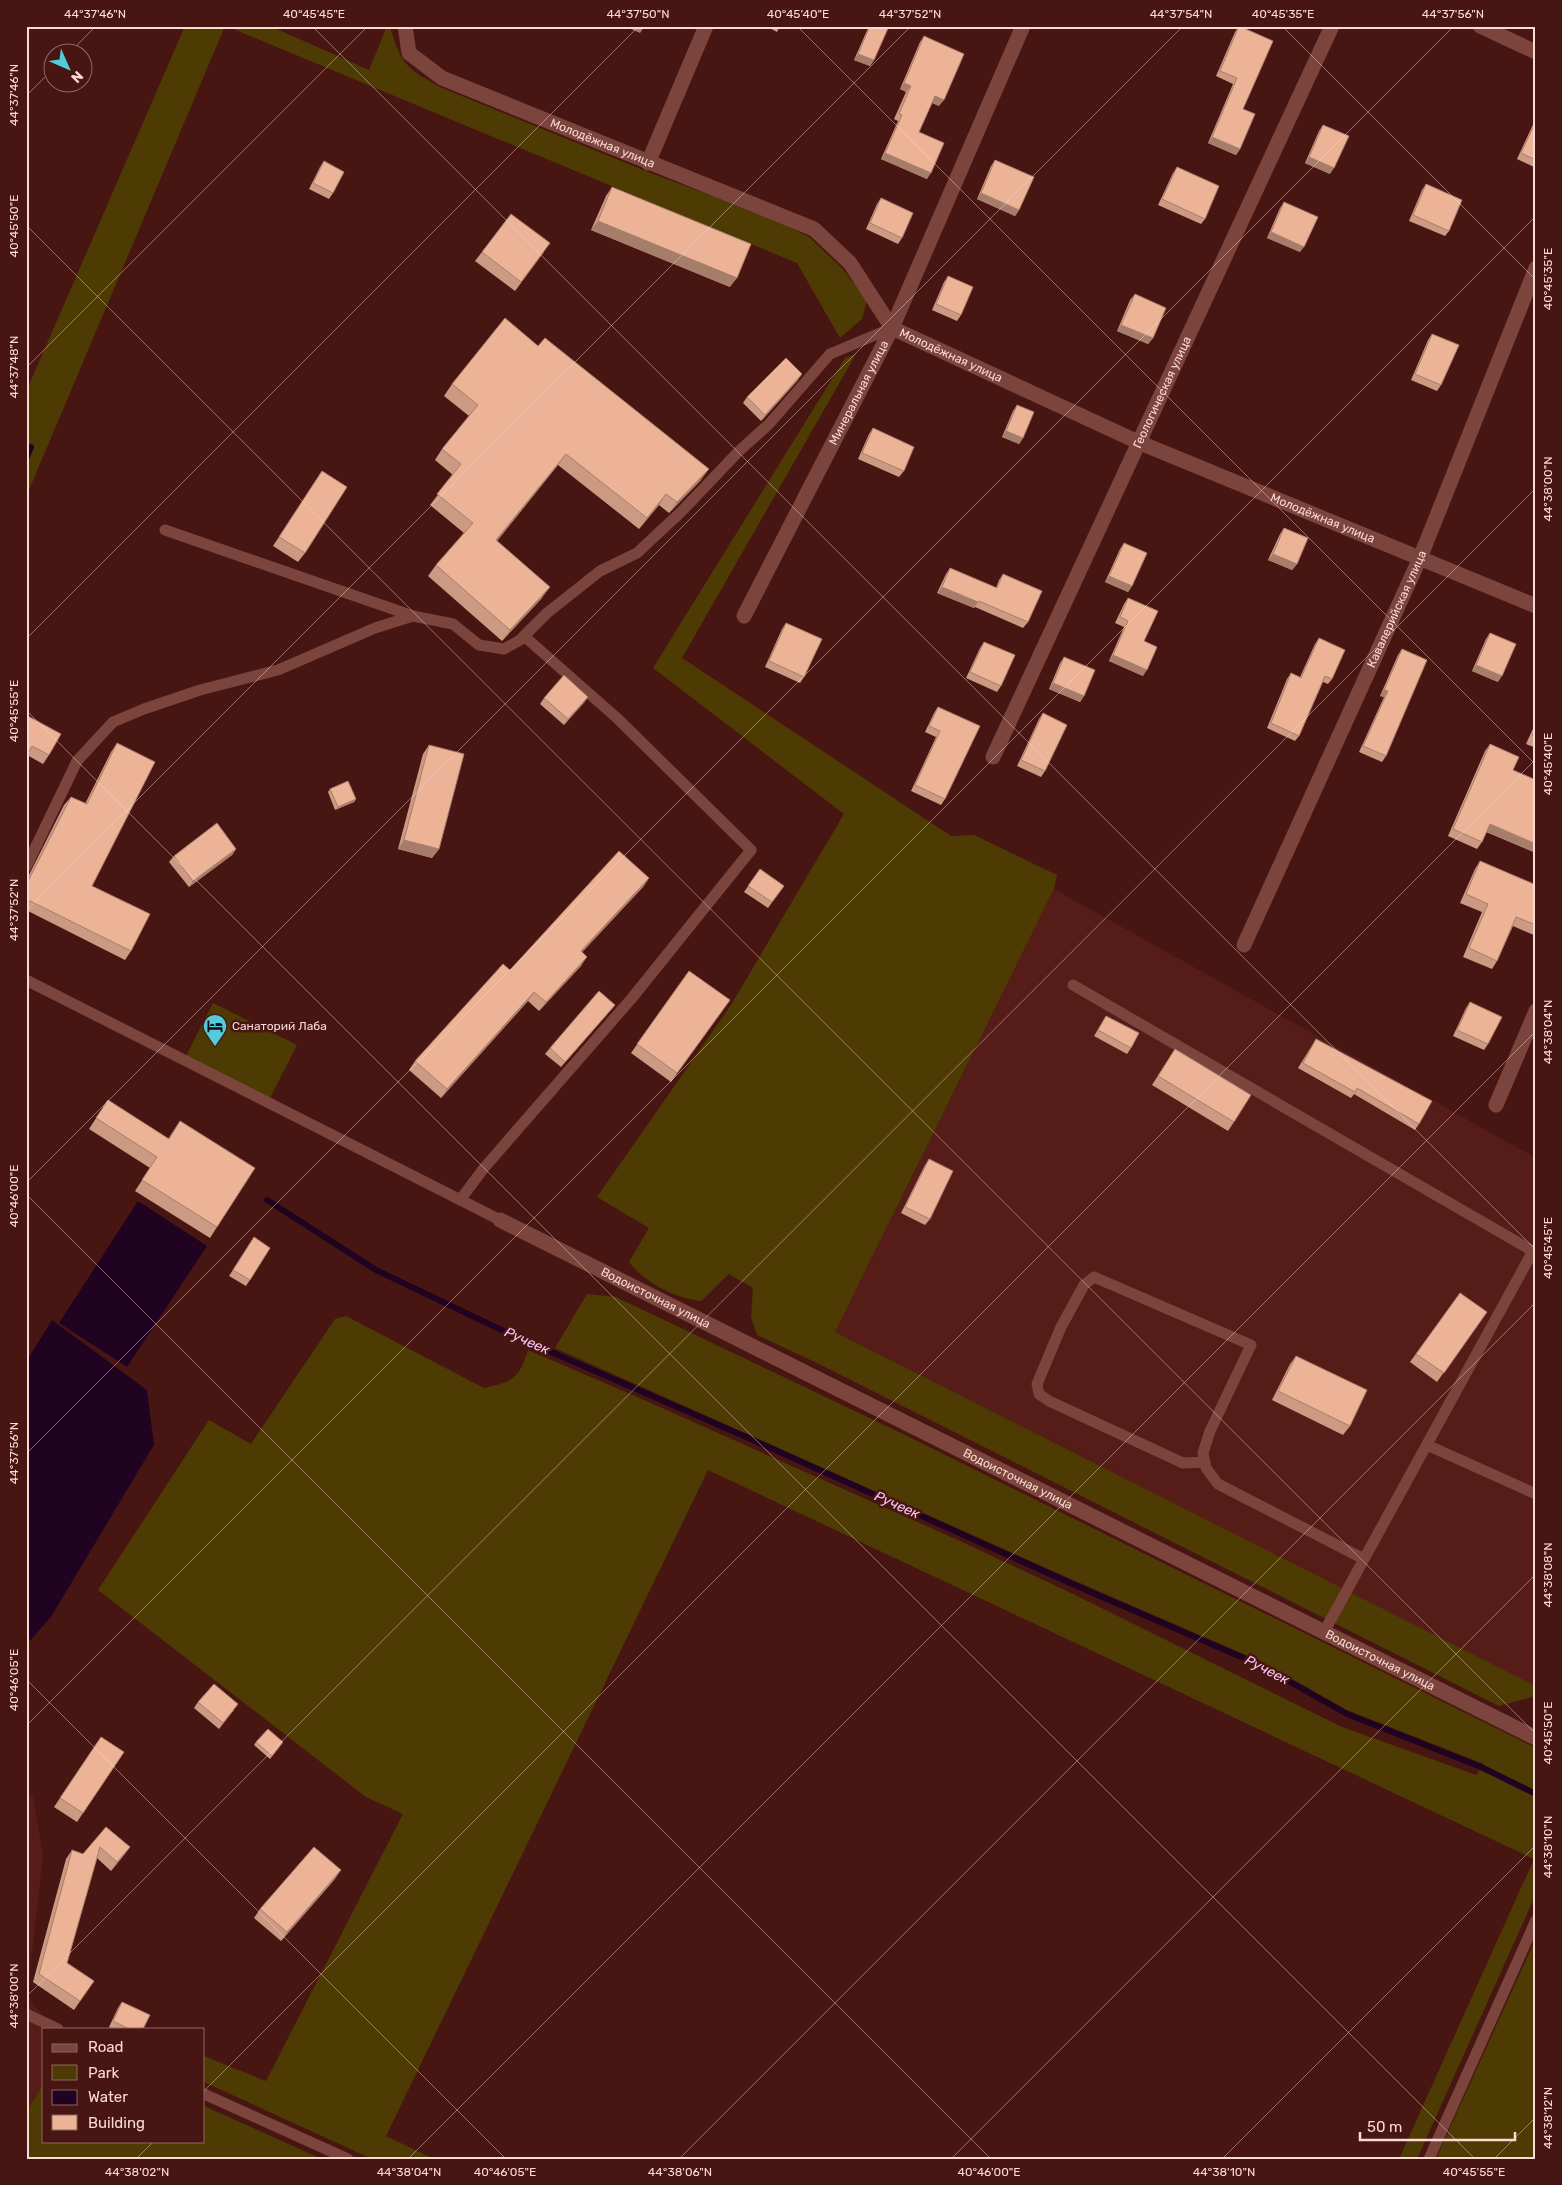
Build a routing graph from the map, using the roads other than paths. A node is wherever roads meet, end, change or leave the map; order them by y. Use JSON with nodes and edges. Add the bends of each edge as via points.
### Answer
{"nodes":[{"id":1,"x":405,"y":26,"type":"edge"},
{"id":2,"x":706,"y":26,"type":"edge"},
{"id":3,"x":1023,"y":26,"type":"edge"},
{"id":4,"x":1332,"y":26,"type":"edge"},
{"id":5,"x":1480,"y":26,"type":"edge"},
{"id":6,"x":1536,"y":52,"type":"edge"},
{"id":7,"x":648,"y":163,"type":"junction"},
{"id":8,"x":1536,"y":268,"type":"edge"},
{"id":9,"x":892,"y":328,"type":"junction"},
{"id":10,"x":1138,"y":442,"type":"junction"},
{"id":11,"x":164,"y":530,"type":"dead end"},
{"id":12,"x":1420,"y":558,"type":"junction"},
{"id":13,"x":1536,"y":606,"type":"edge"},
{"id":14,"x":413,"y":616,"type":"junction"},
{"id":15,"x":744,"y":616,"type":"dead end"},
{"id":16,"x":524,"y":636,"type":"junction"},
{"id":17,"x":992,"y":757,"type":"dead end"},
{"id":18,"x":26,"y":867,"type":"edge"},
{"id":19,"x":1244,"y":945,"type":"dead end"},
{"id":20,"x":26,"y":980,"type":"edge"},
{"id":21,"x":1073,"y":985,"type":"dead end"},
{"id":22,"x":1536,"y":1011,"type":"edge"},
{"id":23,"x":1496,"y":1105,"type":"dead end"},
{"id":24,"x":460,"y":1200,"type":"junction"},
{"id":25,"x":500,"y":1220,"type":"joint"},
{"id":26,"x":1534,"y":1252,"type":"edge"},
{"id":27,"x":1427,"y":1445,"type":"junction"},
{"id":28,"x":1205,"y":1462,"type":"junction"},
{"id":29,"x":1536,"y":1494,"type":"edge"},
{"id":30,"x":1364,"y":1560,"type":"junction"},
{"id":31,"x":1324,"y":1632,"type":"junction"},
{"id":32,"x":1536,"y":1738,"type":"edge"},
{"id":33,"x":1536,"y":1920,"type":"edge"},
{"id":34,"x":26,"y":2014,"type":"edge"},
{"id":35,"x":56,"y":2028,"type":"edge"},
{"id":36,"x":205,"y":2094,"type":"edge"},
{"id":37,"x":348,"y":2159,"type":"edge"},
{"id":38,"x":1429,"y":2159,"type":"edge"}],
"edges":[{"from":1,"to":7,"type":"street","name":"Молодёжная улица","via":[[409,53],[442,78]]},
{"from":2,"to":7,"type":"street"},
{"from":3,"to":9,"type":"street","name":"Минеральная улица"},
{"from":4,"to":10,"type":"street","name":"Геологическая улица"},
{"from":5,"to":6,"type":"street"},
{"from":7,"to":9,"type":"street","name":"Молодёжная улица","via":[[814,228],[850,263]]},
{"from":8,"to":12,"type":"street","name":"Кавалерийская улица"},
{"from":9,"to":10,"type":"street","name":"Молодёжная улица"},
{"from":9,"to":15,"type":"street","name":"Минеральная улица"},
{"from":9,"to":16,"type":"lane","via":[[830,354],[769,424],[637,553],[600,571],[547,613]]},
{"from":10,"to":12,"type":"street","name":"Молодёжная улица"},
{"from":10,"to":17,"type":"street","name":"Геологическая улица"},
{"from":11,"to":14,"type":"lane"},
{"from":12,"to":13,"type":"street","name":"Молодёжная улица"},
{"from":12,"to":19,"type":"street","name":"Кавалерийская улица"},
{"from":14,"to":16,"type":"lane","via":[[453,624],[479,644],[504,649]]},
{"from":14,"to":18,"type":"lane","via":[[375,628],[278,670],[200,690],[113,722],[77,761]]},
{"from":16,"to":24,"type":"lane","via":[[618,719],[751,850],[632,998]]},
{"from":20,"to":24,"type":"lane"},
{"from":21,"to":26,"type":"lane"},
{"from":22,"to":23,"type":"street"},
{"from":24,"to":25,"type":"lane"},
{"from":25,"to":31,"type":"street","name":"Водоисточная улица"},
{"from":26,"to":27,"type":"lane"},
{"from":27,"to":29,"type":"lane"},
{"from":27,"to":30,"type":"lane"},
{"from":28,"to":28,"type":"lane","via":[[1203,1453],[1210,1431],[1251,1345],[1094,1277],[1084,1285],[1061,1327],[1037,1384],[1038,1394],[1183,1463]]},
{"from":28,"to":30,"type":"lane","via":[[1218,1484]]},
{"from":30,"to":31,"type":"lane"},
{"from":31,"to":32,"type":"street","name":"Водоисточная улица"},
{"from":33,"to":38,"type":"lane"},
{"from":34,"to":35,"type":"lane"},
{"from":36,"to":37,"type":"lane"}]}
